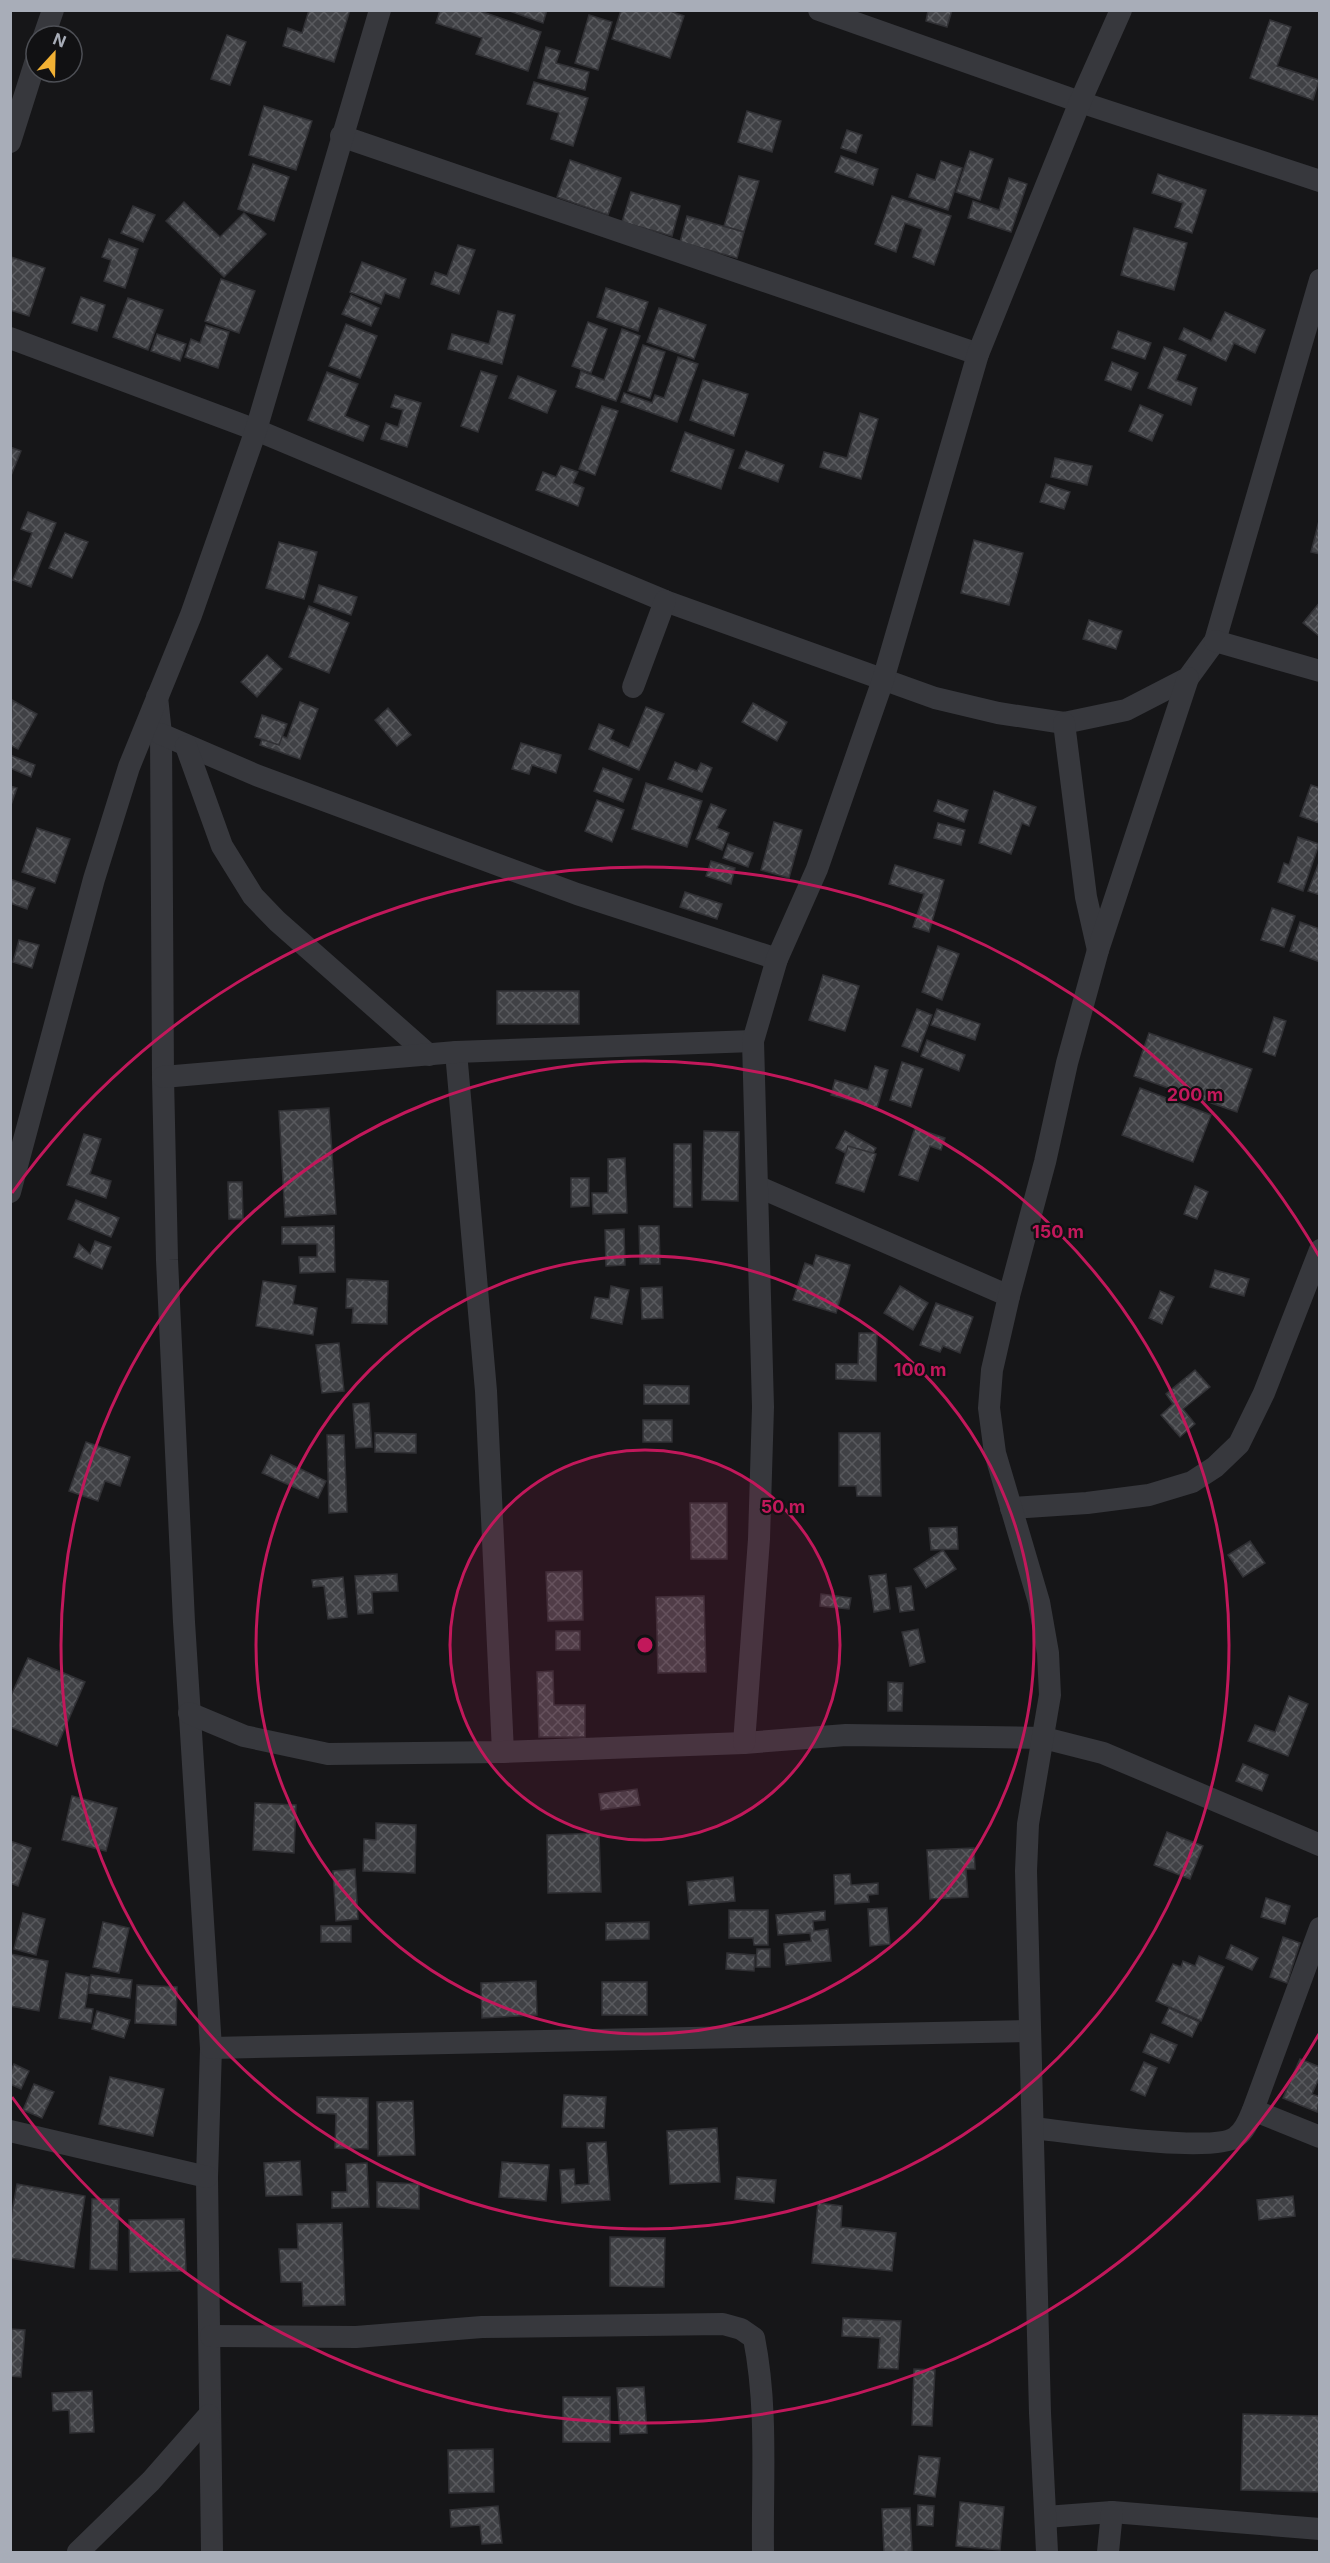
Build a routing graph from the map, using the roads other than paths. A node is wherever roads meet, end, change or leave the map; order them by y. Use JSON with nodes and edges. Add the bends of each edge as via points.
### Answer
{"nodes":[{"id":1,"x":380,"y":10,"type":"edge"},
{"id":2,"x":819,"y":10,"type":"edge"},
{"id":3,"x":1121,"y":10,"type":"edge"},
{"id":4,"x":28,"y":84,"type":"edge"},
{"id":5,"x":1080,"y":102,"type":"junction"},
{"id":6,"x":341,"y":136,"type":"junction"},
{"id":7,"x":10,"y":142,"type":"edge"},
{"id":8,"x":1320,"y":181,"type":"edge"},
{"id":9,"x":1320,"y":280,"type":"edge"},
{"id":10,"x":10,"y":338,"type":"edge"},
{"id":11,"x":978,"y":354,"type":"junction"},
{"id":12,"x":256,"y":429,"type":"junction"},
{"id":13,"x":665,"y":601,"type":"junction"},
{"id":14,"x":1215,"y":640,"type":"junction"},
{"id":15,"x":1320,"y":671,"type":"edge"},
{"id":16,"x":1188,"y":678,"type":"junction"},
{"id":17,"x":883,"y":680,"type":"junction"},
{"id":18,"x":633,"y":687,"type":"dead end"},
{"id":19,"x":158,"y":697,"type":"junction"},
{"id":20,"x":1064,"y":723,"type":"junction"},
{"id":21,"x":161,"y":734,"type":"junction"},
{"id":22,"x":186,"y":746,"type":"junction"},
{"id":23,"x":1098,"y":950,"type":"junction"},
{"id":24,"x":777,"y":959,"type":"junction"},
{"id":25,"x":753,"y":1041,"type":"junction"},
{"id":26,"x":456,"y":1052,"type":"junction"},
{"id":27,"x":429,"y":1055,"type":"junction"},
{"id":28,"x":162,"y":1077,"type":"junction"},
{"id":29,"x":17,"y":1133,"type":"edge"},
{"id":30,"x":759,"y":1187,"type":"junction"},
{"id":31,"x":10,"y":1192,"type":"edge"},
{"id":32,"x":1320,"y":1250,"type":"edge"},
{"id":33,"x":1009,"y":1296,"type":"junction"},
{"id":34,"x":1011,"y":1508,"type":"junction"},
{"id":35,"x":189,"y":1713,"type":"junction"},
{"id":36,"x":1044,"y":1738,"type":"junction"},
{"id":37,"x":744,"y":1743,"type":"junction"},
{"id":38,"x":503,"y":1752,"type":"junction"},
{"id":39,"x":1320,"y":1845,"type":"edge"},
{"id":40,"x":1320,"y":1928,"type":"edge"},
{"id":41,"x":1030,"y":2031,"type":"junction"},
{"id":42,"x":211,"y":2048,"type":"junction"},
{"id":43,"x":1253,"y":2110,"type":"junction"},
{"id":44,"x":1034,"y":2128,"type":"junction"},
{"id":45,"x":10,"y":2131,"type":"edge"},
{"id":46,"x":1320,"y":2137,"type":"edge"},
{"id":47,"x":207,"y":2177,"type":"junction"},
{"id":48,"x":211,"y":2336,"type":"junction"},
{"id":49,"x":209,"y":2415,"type":"junction"},
{"id":50,"x":1112,"y":2512,"type":"junction"},
{"id":51,"x":1046,"y":2517,"type":"junction"},
{"id":52,"x":1320,"y":2529,"type":"edge"},
{"id":53,"x":78,"y":2553,"type":"edge"},
{"id":54,"x":212,"y":2553,"type":"edge"},
{"id":55,"x":763,"y":2553,"type":"edge"},
{"id":56,"x":1047,"y":2553,"type":"edge"},
{"id":57,"x":1108,"y":2553,"type":"edge"}],
"edges":[{"from":1,"to":6,"type":"street"},
{"from":2,"to":5,"type":"street"},
{"from":3,"to":5,"type":"street"},
{"from":4,"to":7,"type":"street"},
{"from":5,"to":8,"type":"street"},
{"from":5,"to":11,"type":"street"},
{"from":6,"to":11,"type":"street"},
{"from":6,"to":12,"type":"street"},
{"from":9,"to":14,"type":"street"},
{"from":10,"to":12,"type":"street"},
{"from":11,"to":17,"type":"street"},
{"from":12,"to":13,"type":"street"},
{"from":12,"to":19,"type":"street"},
{"from":13,"to":17,"type":"street"},
{"from":13,"to":18,"type":"street"},
{"from":14,"to":15,"type":"street"},
{"from":14,"to":16,"type":"street"},
{"from":16,"to":20,"type":"street","via":[[1126,710]]},
{"from":16,"to":23,"type":"street"},
{"from":17,"to":20,"type":"street","via":[[998,713]]},
{"from":17,"to":24,"type":"street","via":[[817,869]]},
{"from":19,"to":21,"type":"street"},
{"from":19,"to":29,"type":"street","via":[[129,767]]},
{"from":20,"to":23,"type":"street","via":[[1084,886]]},
{"from":21,"to":22,"type":"street"},
{"from":21,"to":28,"type":"street"},
{"from":22,"to":24,"type":"street","via":[[255,776],[577,894]]},
{"from":22,"to":27,"type":"street","via":[[222,846],[253,896]]},
{"from":23,"to":33,"type":"street"},
{"from":24,"to":25,"type":"street"},
{"from":25,"to":26,"type":"street"},
{"from":25,"to":30,"type":"street"},
{"from":26,"to":27,"type":"street"},
{"from":26,"to":38,"type":"street","via":[[486,1391]]},
{"from":27,"to":28,"type":"street"},
{"from":28,"to":35,"type":"street"},
{"from":29,"to":31,"type":"street"},
{"from":30,"to":33,"type":"street"},
{"from":30,"to":37,"type":"street","via":[[763,1407],[759,1539]]},
{"from":32,"to":34,"type":"street","via":[[1259,1403],[1239,1444],[1215,1467],[1192,1482],[1149,1494]]},
{"from":33,"to":34,"type":"street","via":[[992,1370],[989,1407],[995,1453]]},
{"from":34,"to":36,"type":"street","via":[[1039,1602],[1048,1653],[1050,1695]]},
{"from":35,"to":38,"type":"street","via":[[244,1736],[328,1754]]},
{"from":35,"to":42,"type":"street"},
{"from":36,"to":37,"type":"street","via":[[846,1735]]},
{"from":36,"to":39,"type":"street","via":[[1103,1753]]},
{"from":36,"to":41,"type":"street","via":[[1028,1824]]},
{"from":37,"to":38,"type":"street"},
{"from":40,"to":43,"type":"street"},
{"from":41,"to":42,"type":"street"},
{"from":41,"to":44,"type":"street"},
{"from":42,"to":47,"type":"street"},
{"from":43,"to":44,"type":"street","via":[[1235,2138],[1215,2144]]},
{"from":43,"to":46,"type":"street"},
{"from":44,"to":51,"type":"street"},
{"from":45,"to":47,"type":"street"},
{"from":47,"to":48,"type":"street"},
{"from":48,"to":49,"type":"street"},
{"from":48,"to":55,"type":"street","via":[[356,2337],[482,2327],[606,2325],[723,2324],[741,2330],[754,2338],[762,2376]]},
{"from":49,"to":53,"type":"street","via":[[151,2481]]},
{"from":49,"to":54,"type":"street"},
{"from":50,"to":51,"type":"street"},
{"from":50,"to":52,"type":"street"},
{"from":50,"to":57,"type":"street"},
{"from":51,"to":56,"type":"street"}]}
